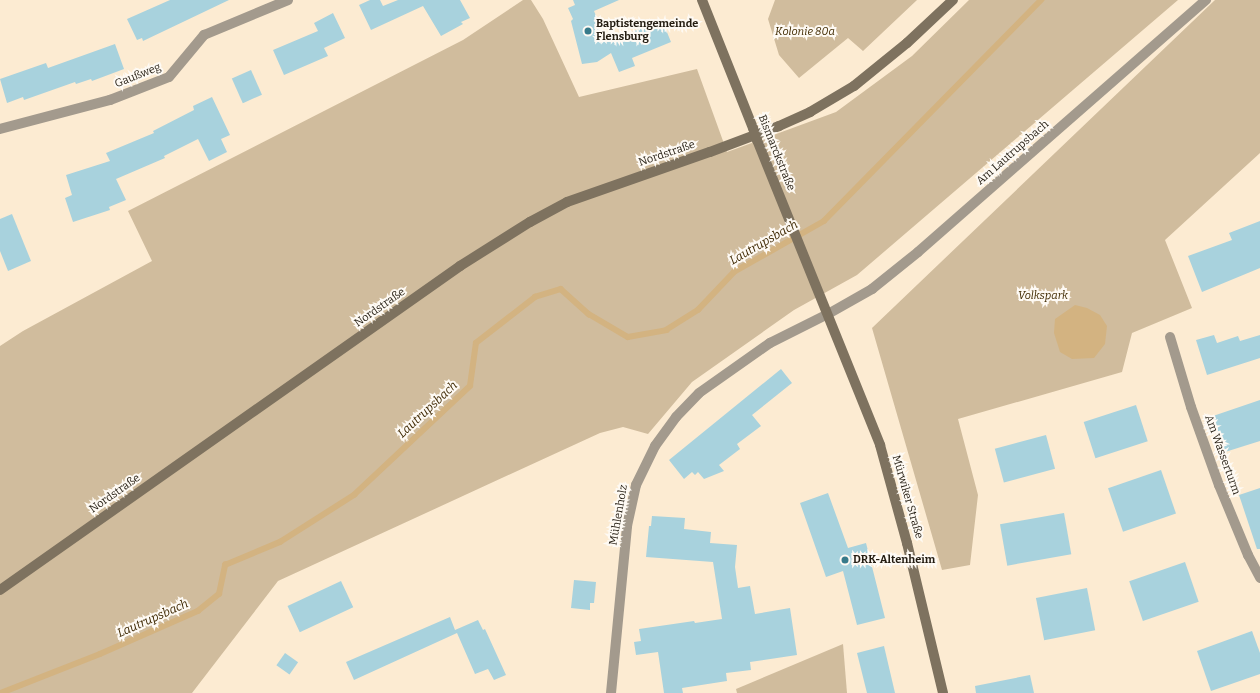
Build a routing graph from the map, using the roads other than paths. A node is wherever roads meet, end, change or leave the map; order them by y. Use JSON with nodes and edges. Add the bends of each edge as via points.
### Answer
{"nodes":[{"id":1,"x":288,"y":0,"type":"edge"},
{"id":2,"x":702,"y":0,"type":"edge"},
{"id":3,"x":953,"y":0,"type":"edge"},
{"id":4,"x":1206,"y":0,"type":"edge"},
{"id":5,"x":0,"y":129,"type":"edge"},
{"id":6,"x":828,"y":314,"type":"junction"},
{"id":7,"x":1170,"y":338,"type":"dead end"},
{"id":8,"x":1260,"y":578,"type":"edge"},
{"id":9,"x":0,"y":590,"type":"edge"},
{"id":10,"x":611,"y":693,"type":"edge"},
{"id":11,"x":943,"y":693,"type":"edge"}],
"edges":[{"from":1,"to":5,"type":"street","name":"Gaußweg","via":[[204,35],[169,77],[110,100]]},
{"from":2,"to":6,"type":"main road","name":"Bismarckstraße","bridge":true},
{"from":3,"to":9,"type":"main road","name":"Nordstraße","via":[[908,43],[854,86],[810,112],[710,152],[566,202],[530,222],[454,270]]},
{"from":4,"to":6,"type":"street","name":"Am Lautrupsbach","via":[[918,252],[872,289]]},
{"from":6,"to":10,"type":"street","name":"Mühlenholz","via":[[770,343],[699,393],[676,417],[655,446],[636,485],[627,526]]},
{"from":6,"to":11,"type":"main road","name":"Mürwiker Straße","via":[[880,445],[907,543]]},
{"from":7,"to":8,"type":"street","name":"Am Wasserturm","via":[[1219,485],[1248,556]]}]}
